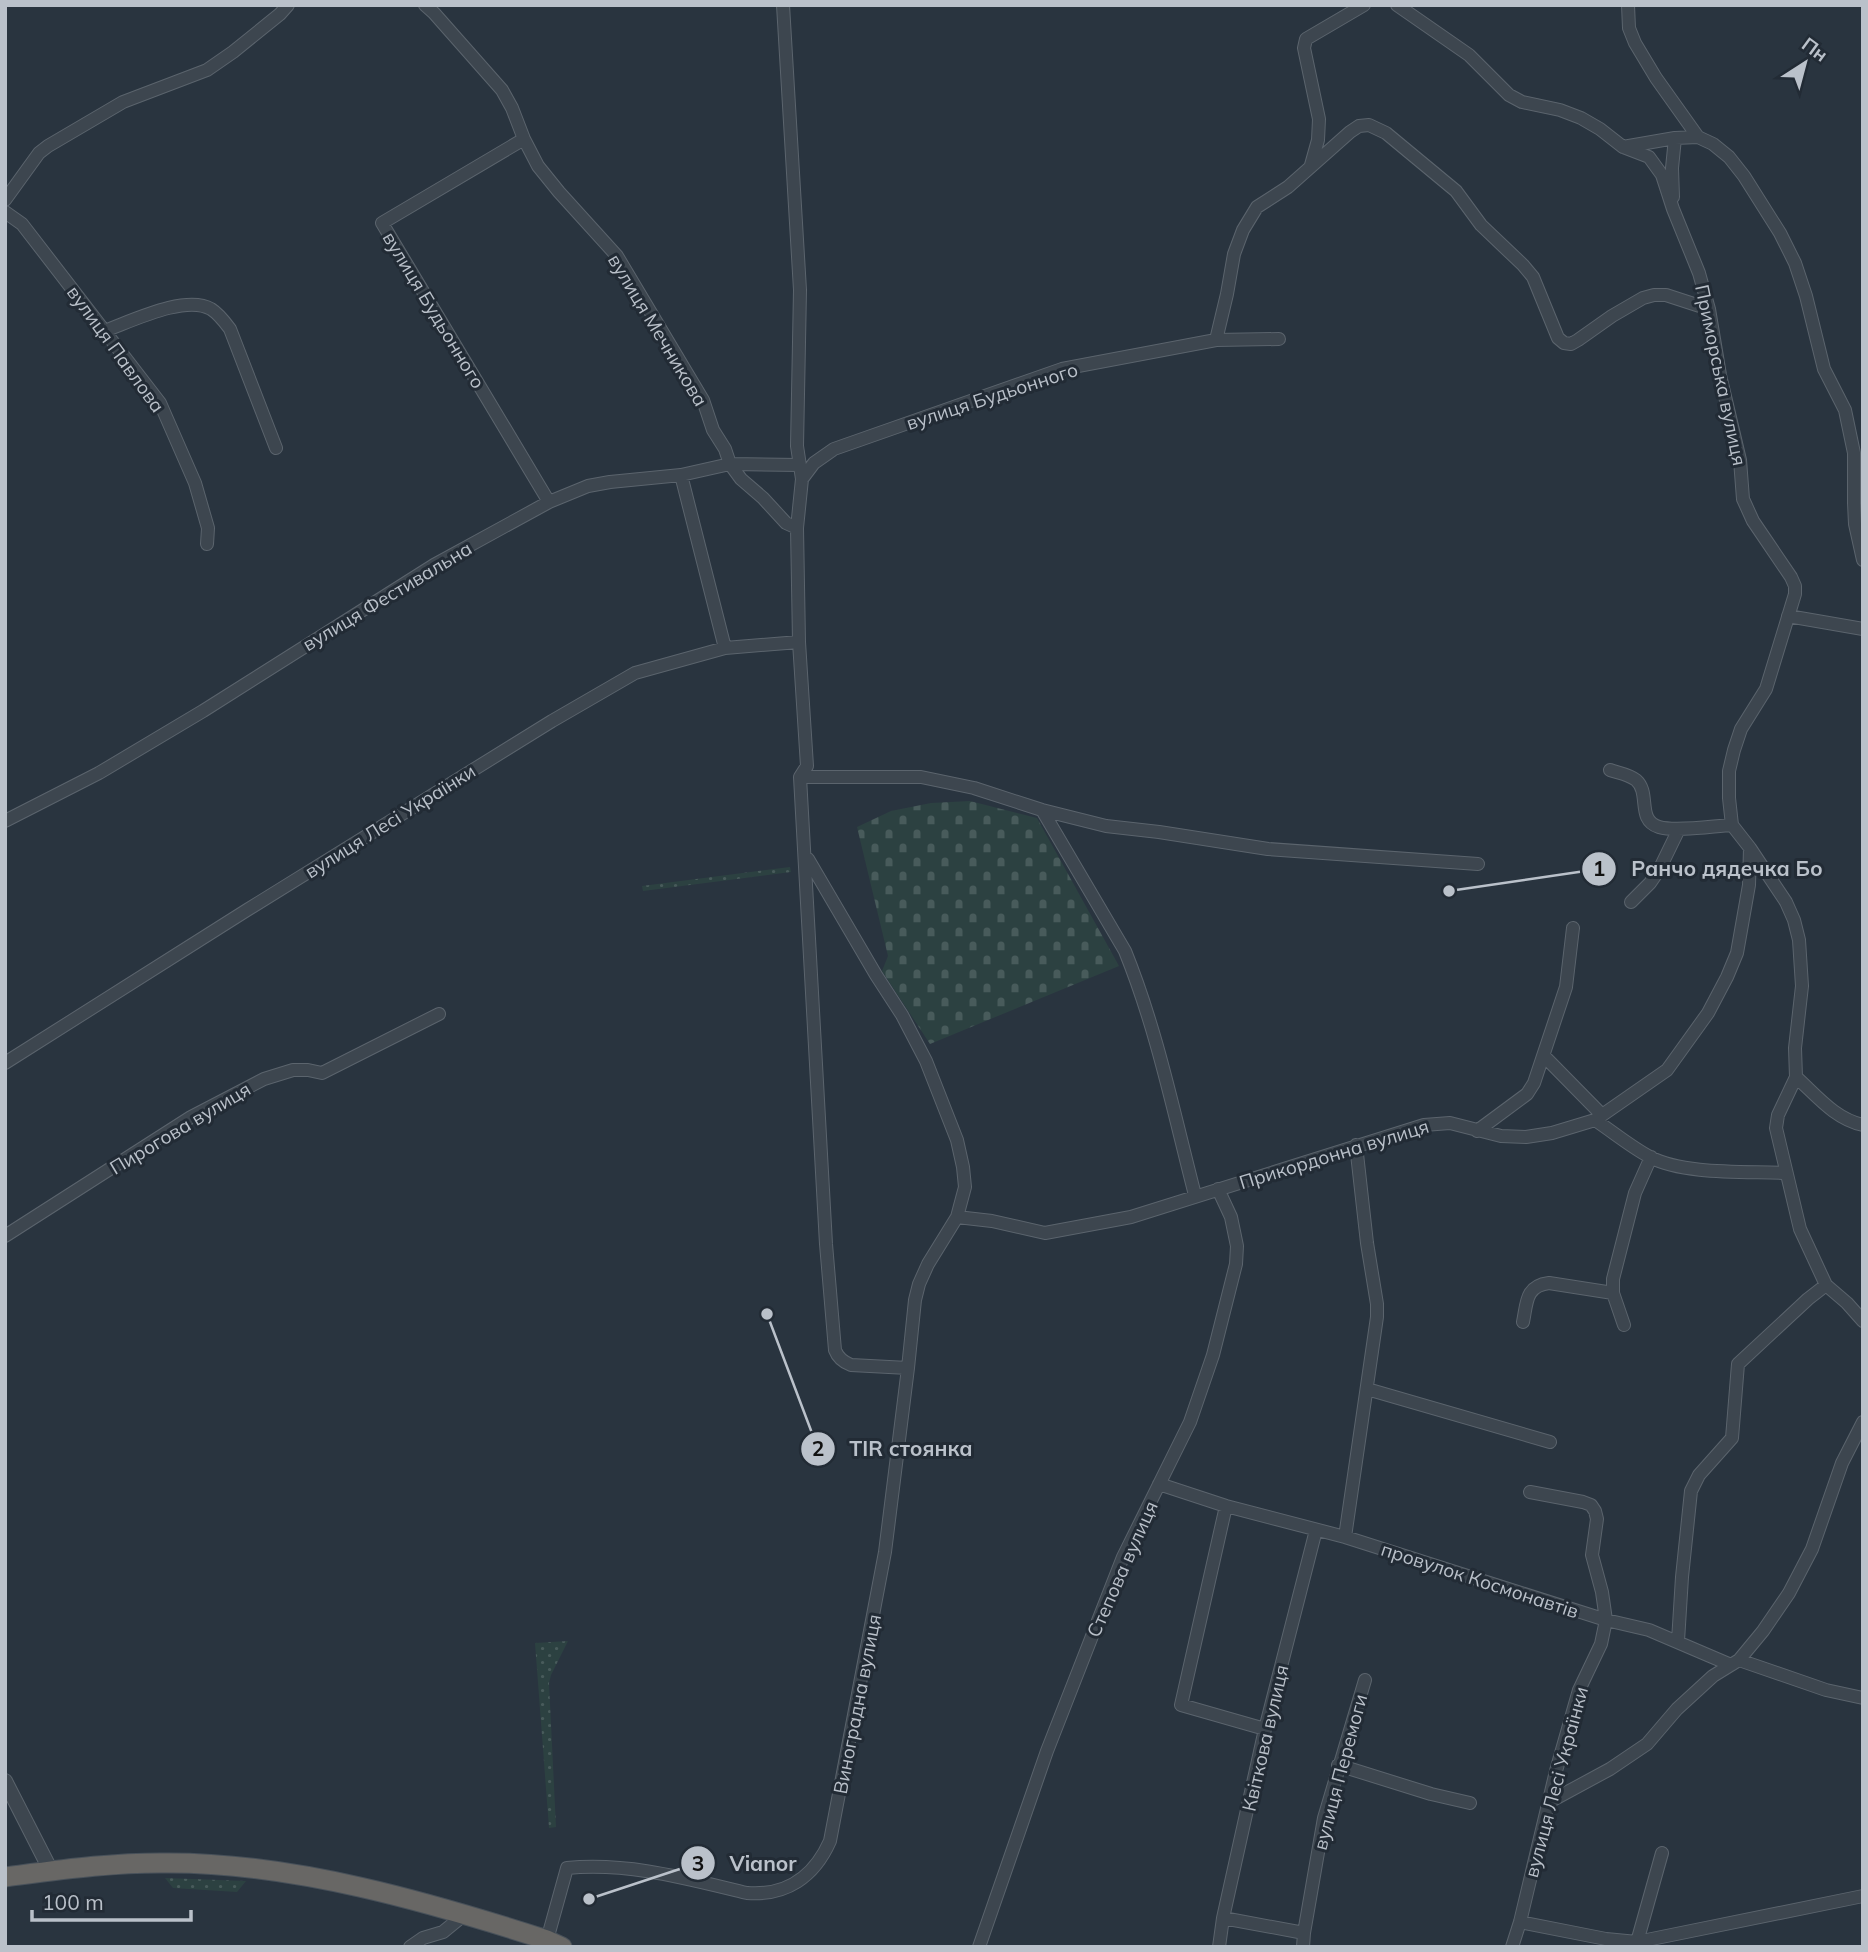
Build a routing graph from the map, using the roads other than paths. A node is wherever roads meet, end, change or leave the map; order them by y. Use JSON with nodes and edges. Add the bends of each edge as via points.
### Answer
{"nodes":[{"id":1,"x":288,"y":5,"type":"edge"},
{"id":2,"x":425,"y":5,"type":"edge"},
{"id":3,"x":783,"y":5,"type":"edge"},
{"id":4,"x":1364,"y":5,"type":"edge"},
{"id":5,"x":1397,"y":5,"type":"edge"},
{"id":6,"x":1628,"y":5,"type":"edge"},
{"id":7,"x":1698,"y":137,"type":"junction"},
{"id":8,"x":1675,"y":138,"type":"junction"},
{"id":9,"x":524,"y":139,"type":"junction"},
{"id":10,"x":1623,"y":147,"type":"junction"},
{"id":11,"x":1311,"y":165,"type":"junction"},
{"id":12,"x":5,"y":200,"type":"edge"},
{"id":13,"x":1673,"y":209,"type":"junction"},
{"id":14,"x":5,"y":212,"type":"edge"},
{"id":15,"x":1709,"y":309,"type":"junction"},
{"id":16,"x":104,"y":331,"type":"junction"},
{"id":17,"x":1279,"y":339,"type":"dead end"},
{"id":18,"x":1216,"y":340,"type":"junction"},
{"id":19,"x":276,"y":448,"type":"dead end"},
{"id":20,"x":1859,"y":457,"type":"edge"},
{"id":21,"x":730,"y":464,"type":"junction"},
{"id":22,"x":800,"y":472,"type":"junction"},
{"id":23,"x":681,"y":475,"type":"junction"},
{"id":24,"x":1858,"y":498,"type":"edge"},
{"id":25,"x":549,"y":502,"type":"junction"},
{"id":26,"x":797,"y":528,"type":"junction"},
{"id":27,"x":207,"y":544,"type":"dead end"},
{"id":28,"x":1863,"y":559,"type":"edge"},
{"id":29,"x":1788,"y":616,"type":"junction"},
{"id":30,"x":1863,"y":629,"type":"edge"},
{"id":31,"x":799,"y":642,"type":"junction"},
{"id":32,"x":725,"y":648,"type":"junction"},
{"id":33,"x":1610,"y":770,"type":"dead end"},
{"id":34,"x":800,"y":776,"type":"junction"},
{"id":35,"x":1042,"y":810,"type":"junction"},
{"id":36,"x":5,"y":821,"type":"edge"},
{"id":37,"x":1732,"y":825,"type":"junction"},
{"id":38,"x":1679,"y":829,"type":"junction"},
{"id":39,"x":1750,"y":848,"type":"junction"},
{"id":40,"x":806,"y":856,"type":"junction"},
{"id":41,"x":1478,"y":864,"type":"dead end"},
{"id":42,"x":1631,"y":902,"type":"dead end"},
{"id":43,"x":1573,"y":928,"type":"dead end"},
{"id":44,"x":439,"y":1014,"type":"dead end"},
{"id":45,"x":1544,"y":1055,"type":"junction"},
{"id":46,"x":5,"y":1063,"type":"edge"},
{"id":47,"x":1796,"y":1077,"type":"junction"},
{"id":48,"x":1599,"y":1117,"type":"junction"},
{"id":49,"x":1863,"y":1125,"type":"edge"},
{"id":50,"x":1477,"y":1130,"type":"junction"},
{"id":51,"x":1356,"y":1145,"type":"junction"},
{"id":52,"x":1651,"y":1157,"type":"junction"},
{"id":53,"x":1786,"y":1173,"type":"junction"},
{"id":54,"x":1219,"y":1189,"type":"junction"},
{"id":55,"x":1195,"y":1195,"type":"junction"},
{"id":56,"x":957,"y":1217,"type":"junction"},
{"id":57,"x":5,"y":1236,"type":"edge"},
{"id":58,"x":1826,"y":1285,"type":"junction"},
{"id":59,"x":1613,"y":1293,"type":"junction"},
{"id":60,"x":1863,"y":1321,"type":"edge"},
{"id":61,"x":1523,"y":1322,"type":"dead end"},
{"id":62,"x":1624,"y":1325,"type":"dead end"},
{"id":63,"x":908,"y":1368,"type":"junction"},
{"id":64,"x":1367,"y":1389,"type":"junction"},
{"id":65,"x":1862,"y":1426,"type":"edge"},
{"id":66,"x":1550,"y":1442,"type":"dead end"},
{"id":67,"x":1159,"y":1484,"type":"junction"},
{"id":68,"x":1530,"y":1492,"type":"dead end"},
{"id":69,"x":1226,"y":1506,"type":"junction"},
{"id":70,"x":1316,"y":1530,"type":"junction"},
{"id":71,"x":1345,"y":1537,"type":"junction"},
{"id":72,"x":1606,"y":1620,"type":"junction"},
{"id":73,"x":1678,"y":1641,"type":"junction"},
{"id":74,"x":1735,"y":1662,"type":"junction"},
{"id":75,"x":1364,"y":1681,"type":"dead end"},
{"id":76,"x":1863,"y":1698,"type":"edge"},
{"id":77,"x":1265,"y":1729,"type":"junction"},
{"id":78,"x":1338,"y":1765,"type":"junction"},
{"id":79,"x":5,"y":1781,"type":"edge"},
{"id":80,"x":1549,"y":1802,"type":"junction"},
{"id":81,"x":1471,"y":1803,"type":"dead end"},
{"id":82,"x":1661,"y":1853,"type":"dead end"},
{"id":83,"x":51,"y":1871,"type":"junction"},
{"id":84,"x":5,"y":1877,"type":"edge"},
{"id":85,"x":1863,"y":1896,"type":"edge"},
{"id":86,"x":466,"y":1914,"type":"junction"},
{"id":87,"x":1223,"y":1918,"type":"junction"},
{"id":88,"x":1520,"y":1922,"type":"junction"},
{"id":89,"x":1304,"y":1933,"type":"junction"},
{"id":90,"x":1605,"y":1943,"type":"edge"},
{"id":91,"x":555,"y":1944,"type":"edge"},
{"id":92,"x":1637,"y":1944,"type":"edge"},
{"id":93,"x":410,"y":1947,"type":"edge"},
{"id":94,"x":979,"y":1947,"type":"edge"},
{"id":95,"x":1219,"y":1947,"type":"edge"},
{"id":96,"x":1303,"y":1947,"type":"edge"},
{"id":97,"x":1512,"y":1947,"type":"edge"}],
"edges":[{"from":1,"to":12,"type":"street","via":[[207,70],[123,102],[48,146]]},
{"from":2,"to":9,"type":"street","name":"вулиця Мечникова","via":[[502,90]]},
{"from":3,"to":22,"type":"street","via":[[800,290]]},
{"from":4,"to":11,"type":"street","via":[[1306,39],[1306,60],[1320,119]]},
{"from":5,"to":10,"type":"street","name":"Приморська вулиця","via":[[1469,55],[1509,95],[1581,118]]},
{"from":6,"to":7,"type":"street","via":[[1634,43]]},
{"from":7,"to":8,"type":"street"},
{"from":7,"to":20,"type":"street","via":[[1729,157],[1780,233],[1795,263],[1824,369],[1845,410]]},
{"from":8,"to":10,"type":"street"},
{"from":8,"to":13,"type":"street"},
{"from":9,"to":21,"type":"street","name":"вулиця Мечникова","via":[[538,166],[617,256],[703,400]]},
{"from":9,"to":25,"type":"street","name":"вулиця Будьонного","via":[[382,223]]},
{"from":10,"to":13,"type":"street","name":"Приморська вулиця","via":[[1649,158],[1662,175]]},
{"from":11,"to":15,"type":"street","via":[[1360,126],[1386,133],[1456,191],[1481,225],[1523,265],[1564,343],[1587,335],[1643,298],[1666,295]]},
{"from":11,"to":18,"type":"street","via":[[1257,207],[1243,230]]},
{"from":13,"to":15,"type":"street","name":"Приморська вулиця"},
{"from":14,"to":16,"type":"street","name":"вулиця Павлова","via":[[22,224]]},
{"from":15,"to":29,"type":"street","name":"Приморська вулиця","via":[[1741,460],[1743,499],[1795,586]]},
{"from":16,"to":19,"type":"street","via":[[166,309],[197,304],[209,307],[230,329]]},
{"from":16,"to":27,"type":"street","name":"вулиця Павлова","via":[[160,403],[195,483],[208,528]]},
{"from":17,"to":18,"type":"street","name":"вулиця Будьонного"},
{"from":18,"to":22,"type":"street","name":"вулиця Будьонного","via":[[1062,369],[834,449]]},
{"from":20,"to":24,"type":"street"},
{"from":21,"to":22,"type":"street","name":"вулиця Фестивальна"},
{"from":21,"to":23,"type":"street","name":"вулиця Фестивальна"},
{"from":21,"to":26,"type":"street","name":"вулиця Мечникова","via":[[786,523]]},
{"from":22,"to":26,"type":"street"},
{"from":23,"to":25,"type":"street","name":"вулиця Фестивальна","via":[[588,486]]},
{"from":23,"to":32,"type":"street"},
{"from":24,"to":28,"type":"street","via":[[1855,524]]},
{"from":25,"to":36,"type":"street","name":"вулиця Фестивальна","via":[[434,565],[99,773]]},
{"from":26,"to":31,"type":"street"},
{"from":29,"to":30,"type":"street"},
{"from":29,"to":37,"type":"street","via":[[1766,689],[1741,729],[1734,750],[1729,771]]},
{"from":31,"to":32,"type":"street","name":"вулиця Лесі Українки"},
{"from":31,"to":34,"type":"street","via":[[807,765]]},
{"from":32,"to":46,"type":"street","name":"вулиця Лесі Українки","via":[[635,673],[575,707]]},
{"from":33,"to":38,"type":"street","via":[[1640,785],[1645,815],[1651,823]]},
{"from":34,"to":35,"type":"street","via":[[921,777]]},
{"from":34,"to":40,"type":"street"},
{"from":35,"to":41,"type":"street","via":[[1106,826],[1268,849]]},
{"from":35,"to":55,"type":"street","via":[[1135,975]]},
{"from":37,"to":38,"type":"street"},
{"from":37,"to":39,"type":"street"},
{"from":38,"to":42,"type":"street","via":[[1660,870]]},
{"from":39,"to":47,"type":"street","via":[[1786,902],[1799,940],[1802,986]]},
{"from":39,"to":48,"type":"street","name":"Прикордонна вулиця","via":[[1749,885],[1737,953],[1708,1013],[1667,1070]]},
{"from":40,"to":56,"type":"street","name":"Виноградна вулиця","via":[[926,1061],[963,1167],[965,1187]]},
{"from":40,"to":63,"type":"street","via":[[835,1350],[851,1365]]},
{"from":43,"to":45,"type":"street","via":[[1566,987]]},
{"from":44,"to":57,"type":"street","name":"Пирогова вулиця","via":[[322,1073],[293,1070],[264,1079],[191,1117]]},
{"from":45,"to":48,"type":"street"},
{"from":45,"to":50,"type":"street","via":[[1527,1094]]},
{"from":47,"to":49,"type":"street","via":[[1838,1116]]},
{"from":47,"to":53,"type":"street","via":[[1776,1122]]},
{"from":48,"to":50,"type":"street","name":"Прикордонна вулиця","via":[[1526,1137]]},
{"from":48,"to":52,"type":"street"},
{"from":50,"to":51,"type":"street","name":"Прикордонна вулиця","via":[[1437,1123]]},
{"from":51,"to":54,"type":"street","name":"Прикордонна вулиця"},
{"from":51,"to":64,"type":"street","via":[[1377,1304]]},
{"from":52,"to":53,"type":"street","via":[[1690,1168]]},
{"from":52,"to":59,"type":"street","via":[[1635,1193]]},
{"from":53,"to":58,"type":"street","via":[[1800,1229]]},
{"from":54,"to":55,"type":"street","name":"Прикордонна вулиця"},
{"from":54,"to":67,"type":"street","name":"Степова вулиця","via":[[1231,1217],[1236,1264],[1190,1422]]},
{"from":55,"to":56,"type":"street","name":"Прикордонна вулиця","via":[[1131,1217],[1045,1233]]},
{"from":56,"to":63,"type":"street","name":"Виноградна вулиця","via":[[919,1284]]},
{"from":58,"to":60,"type":"street"},
{"from":58,"to":73,"type":"street","via":[[1738,1364],[1732,1438],[1691,1491]]},
{"from":59,"to":61,"type":"street","via":[[1540,1284],[1532,1289]]},
{"from":59,"to":62,"type":"street"},
{"from":63,"to":91,"type":"street","name":"Виноградна вулиця","via":[[885,1552],[835,1819],[822,1858],[796,1882],[761,1894],[631,1867],[567,1868]]},
{"from":64,"to":66,"type":"street"},
{"from":64,"to":71,"type":"street"},
{"from":65,"to":74,"type":"street","via":[[1842,1462],[1801,1571],[1763,1631]]},
{"from":67,"to":69,"type":"street","name":"провулок Космонавтів"},
{"from":67,"to":94,"type":"street","name":"Степова вулиця","via":[[1123,1557],[1062,1712]]},
{"from":68,"to":72,"type":"street","via":[[1583,1502],[1595,1511],[1592,1556]]},
{"from":69,"to":70,"type":"street","name":"провулок Космонавтів"},
{"from":69,"to":77,"type":"street","via":[[1181,1704]]},
{"from":70,"to":71,"type":"street","name":"провулок Космонавтів"},
{"from":70,"to":77,"type":"street","name":"Квіткова вулиця"},
{"from":71,"to":72,"type":"street","name":"провулок Космонавтів"},
{"from":72,"to":73,"type":"street","name":"провулок Космонавтів"},
{"from":72,"to":80,"type":"street","name":"вулиця Лесі Українки","via":[[1601,1644],[1579,1690]]},
{"from":73,"to":74,"type":"street","name":"провулок Космонавтів"},
{"from":74,"to":76,"type":"street","name":"провулок Космонавтів"},
{"from":74,"to":80,"type":"street","via":[[1695,1692],[1647,1744]]},
{"from":75,"to":78,"type":"street","name":"вулиця Перемоги"},
{"from":77,"to":87,"type":"street","name":"Квіткова вулиця"},
{"from":78,"to":81,"type":"street"},
{"from":78,"to":89,"type":"street","name":"вулиця Перемоги"},
{"from":79,"to":83,"type":"street"},
{"from":80,"to":88,"type":"street","name":"вулиця Лесі Українки"},
{"from":82,"to":92,"type":"street"},
{"from":83,"to":84,"type":"highway"},
{"from":83,"to":86,"type":"highway","via":[[131,1864],[223,1865],[318,1879]]},
{"from":85,"to":92,"type":"street"},
{"from":86,"to":91,"type":"highway"},
{"from":86,"to":93,"type":"street","via":[[443,1932]]},
{"from":87,"to":89,"type":"street"},
{"from":87,"to":95,"type":"street","name":"Квіткова вулиця"},
{"from":88,"to":90,"type":"street"},
{"from":88,"to":97,"type":"street","name":"вулиця Лесі Українки"},
{"from":89,"to":96,"type":"street","name":"вулиця Перемоги"},
{"from":90,"to":92,"type":"street"}]}
